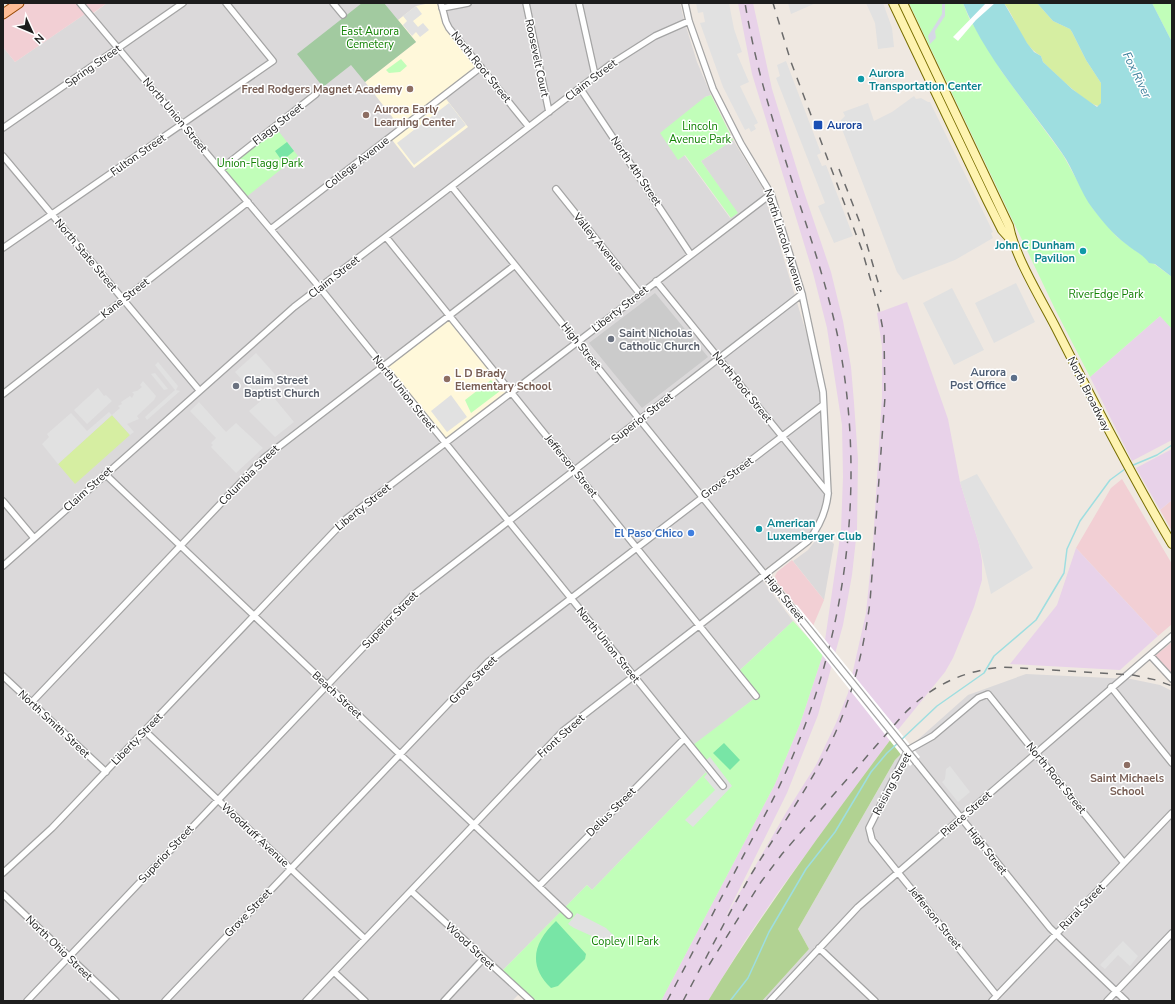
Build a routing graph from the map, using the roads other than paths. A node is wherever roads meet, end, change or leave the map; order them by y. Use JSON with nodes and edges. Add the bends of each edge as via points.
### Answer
{"nodes":[{"id":1,"x":19,"y":3,"type":"edge"},
{"id":2,"x":80,"y":3,"type":"edge"},
{"id":3,"x":183,"y":3,"type":"edge"},
{"id":4,"x":226,"y":3,"type":"edge"},
{"id":5,"x":333,"y":3,"type":"edge"},
{"id":6,"x":468,"y":3,"type":"edge"},
{"id":7,"x":526,"y":3,"type":"edge"},
{"id":8,"x":579,"y":3,"type":"edge"},
{"id":9,"x":685,"y":3,"type":"edge"},
{"id":10,"x":893,"y":3,"type":"edge"},
{"id":11,"x":903,"y":3,"type":"edge"},
{"id":12,"x":441,"y":6,"type":"edge"},
{"id":13,"x":3,"y":14,"type":"edge"},
{"id":14,"x":343,"y":15,"type":"dead end"},
{"id":15,"x":689,"y":21,"type":"junction"},
{"id":16,"x":119,"y":48,"type":"junction"},
{"id":17,"x":481,"y":67,"type":"junction"},
{"id":18,"x":595,"y":75,"type":"junction"},
{"id":19,"x":580,"y":88,"type":"junction"},
{"id":20,"x":316,"y":94,"type":"dead end"},
{"id":21,"x":549,"y":112,"type":"junction"},
{"id":22,"x":182,"y":124,"type":"junction"},
{"id":23,"x":529,"y":127,"type":"junction"},
{"id":24,"x":3,"y":128,"type":"edge"},
{"id":25,"x":3,"y":156,"type":"edge"},
{"id":26,"x":221,"y":169,"type":"junction"},
{"id":27,"x":452,"y":187,"type":"junction"},
{"id":28,"x":556,"y":190,"type":"dead end"},
{"id":29,"x":771,"y":194,"type":"junction"},
{"id":30,"x":248,"y":202,"type":"junction"},
{"id":31,"x":52,"y":214,"type":"junction"},
{"id":32,"x":271,"y":230,"type":"junction"},
{"id":33,"x":386,"y":237,"type":"junction"},
{"id":34,"x":1012,"y":241,"type":"junction"},
{"id":35,"x":3,"y":248,"type":"edge"},
{"id":36,"x":691,"y":255,"type":"junction"},
{"id":37,"x":515,"y":265,"type":"junction"},
{"id":38,"x":656,"y":282,"type":"junction"},
{"id":39,"x":320,"y":288,"type":"junction"},
{"id":40,"x":640,"y":294,"type":"junction"},
{"id":41,"x":802,"y":294,"type":"junction"},
{"id":42,"x":123,"y":300,"type":"junction"},
{"id":43,"x":449,"y":315,"type":"junction"},
{"id":44,"x":578,"y":342,"type":"junction"},
{"id":45,"x":719,"y":358,"type":"junction"},
{"id":46,"x":383,"y":366,"type":"junction"},
{"id":47,"x":199,"y":390,"type":"junction"},
{"id":48,"x":512,"y":393,"type":"junction"},
{"id":49,"x":3,"y":394,"type":"edge"},
{"id":50,"x":823,"y":405,"type":"junction"},
{"id":51,"x":640,"y":419,"type":"junction"},
{"id":52,"x":782,"y":436,"type":"junction"},
{"id":53,"x":446,"y":444,"type":"junction"},
{"id":54,"x":574,"y":471,"type":"junction"},
{"id":55,"x":105,"y":474,"type":"junction"},
{"id":56,"x":828,"y":494,"type":"junction"},
{"id":57,"x":702,"y":497,"type":"junction"},
{"id":58,"x":3,"y":501,"type":"edge"},
{"id":59,"x":508,"y":521,"type":"junction"},
{"id":60,"x":34,"y":538,"type":"junction"},
{"id":61,"x":1172,"y":544,"type":"edge"},
{"id":62,"x":180,"y":546,"type":"junction"},
{"id":63,"x":636,"y":548,"type":"junction"},
{"id":64,"x":3,"y":566,"type":"edge"},
{"id":65,"x":765,"y":575,"type":"junction"},
{"id":66,"x":570,"y":599,"type":"junction"},
{"id":67,"x":254,"y":616,"type":"junction"},
{"id":68,"x":699,"y":626,"type":"junction"},
{"id":69,"x":1172,"y":636,"type":"edge"},
{"id":70,"x":1150,"y":655,"type":"junction"},
{"id":71,"x":3,"y":676,"type":"edge"},
{"id":72,"x":634,"y":677,"type":"junction"},
{"id":73,"x":1172,"y":679,"type":"edge"},
{"id":74,"x":327,"y":685,"type":"junction"},
{"id":75,"x":1111,"y":687,"type":"junction"},
{"id":76,"x":988,"y":694,"type":"joint"},
{"id":77,"x":756,"y":696,"type":"dead end"},
{"id":78,"x":31,"y":703,"type":"junction"},
{"id":79,"x":145,"y":732,"type":"junction"},
{"id":80,"x":684,"y":740,"type":"junction"},
{"id":81,"x":1037,"y":753,"type":"junction"},
{"id":82,"x":400,"y":755,"type":"junction"},
{"id":83,"x":1172,"y":763,"type":"edge"},
{"id":84,"x":106,"y":772,"type":"junction"},
{"id":85,"x":723,"y":786,"type":"dead end"},
{"id":86,"x":217,"y":800,"type":"junction"},
{"id":87,"x":1172,"y":813,"type":"edge"},
{"id":88,"x":961,"y":818,"type":"junction"},
{"id":89,"x":474,"y":825,"type":"junction"},
{"id":90,"x":872,"y":840,"type":"joint"},
{"id":91,"x":1124,"y":863,"type":"junction"},
{"id":92,"x":291,"y":868,"type":"junction"},
{"id":93,"x":898,"y":872,"type":"junction"},
{"id":94,"x":3,"y":873,"type":"edge"},
{"id":95,"x":538,"y":886,"type":"junction"},
{"id":96,"x":411,"y":891,"type":"junction"},
{"id":97,"x":3,"y":894,"type":"edge"},
{"id":98,"x":570,"y":915,"type":"dead end"},
{"id":99,"x":1172,"y":933,"type":"edge"},
{"id":100,"x":1056,"y":934,"type":"junction"},
{"id":101,"x":365,"y":939,"type":"junction"},
{"id":102,"x":819,"y":948,"type":"junction"},
{"id":103,"x":68,"y":956,"type":"junction"},
{"id":104,"x":483,"y":959,"type":"junction"},
{"id":105,"x":334,"y":972,"type":"junction"},
{"id":106,"x":1116,"y":992,"type":"junction"},
{"id":107,"x":997,"y":996,"type":"junction"},
{"id":108,"x":27,"y":1001,"type":"edge"},
{"id":109,"x":116,"y":1001,"type":"edge"},
{"id":110,"x":165,"y":1001,"type":"edge"},
{"id":111,"x":306,"y":1001,"type":"edge"},
{"id":112,"x":365,"y":1001,"type":"edge"},
{"id":113,"x":444,"y":1001,"type":"edge"},
{"id":114,"x":531,"y":1001,"type":"edge"},
{"id":115,"x":770,"y":1001,"type":"edge"},
{"id":116,"x":875,"y":1001,"type":"edge"},
{"id":117,"x":992,"y":1001,"type":"edge"},
{"id":118,"x":1107,"y":1001,"type":"edge"},
{"id":119,"x":1126,"y":1001,"type":"edge"}],
"edges":[{"from":1,"to":13,"type":"main road"},
{"from":2,"to":16,"type":"street","name":"North Union Street"},
{"from":3,"to":16,"type":"street","name":"Spring Street"},
{"from":4,"to":22,"type":"street","name":"Fulton Street","via":[[273,61]]},
{"from":5,"to":14,"type":"street"},
{"from":6,"to":12,"type":"street"},
{"from":7,"to":21,"type":"street","name":"Roosevelt Court"},
{"from":8,"to":18,"type":"street"},
{"from":9,"to":15,"type":"street","name":"North Lincoln Avenue"},
{"from":10,"to":34,"type":"main road","name":"North Broadway","via":[[987,200],[1002,230]]},
{"from":11,"to":34,"type":"main road","name":"North Broadway","via":[[1009,226]]},
{"from":12,"to":17,"type":"street","name":"North Root Street","via":[[449,28]]},
{"from":15,"to":18,"type":"street","name":"Claim Street","via":[[671,27],[634,48]]},
{"from":15,"to":29,"type":"street","name":"North Lincoln Avenue","via":[[721,107]]},
{"from":16,"to":22,"type":"street","name":"North Union Street"},
{"from":16,"to":24,"type":"street","name":"Spring Street"},
{"from":17,"to":23,"type":"street","name":"North Root Street"},
{"from":17,"to":32,"type":"street","name":"College Avenue"},
{"from":18,"to":19,"type":"street","name":"Claim Street"},
{"from":19,"to":21,"type":"street","name":"Claim Street"},
{"from":19,"to":36,"type":"street","name":"North 4th Street"},
{"from":20,"to":26,"type":"street","name":"Flagg Street"},
{"from":21,"to":23,"type":"street","name":"Claim Street"},
{"from":22,"to":26,"type":"street","name":"North Union Street"},
{"from":22,"to":31,"type":"street","name":"Fulton Street"},
{"from":23,"to":27,"type":"street","name":"Claim Street"},
{"from":25,"to":31,"type":"street","name":"North State Street"},
{"from":26,"to":30,"type":"street","name":"North Union Street"},
{"from":27,"to":33,"type":"street","name":"Claim Street"},
{"from":27,"to":37,"type":"street","name":"High Street"},
{"from":28,"to":40,"type":"street","name":"Valley Avenue"},
{"from":29,"to":36,"type":"street","name":"Liberty Street"},
{"from":29,"to":41,"type":"street","name":"North Lincoln Avenue"},
{"from":30,"to":32,"type":"street","name":"North Union Street"},
{"from":30,"to":42,"type":"street","name":"Kane Street"},
{"from":31,"to":35,"type":"street","name":"Fulton Street"},
{"from":31,"to":42,"type":"street","name":"North State Street"},
{"from":32,"to":39,"type":"street","name":"North Union Street"},
{"from":33,"to":39,"type":"street","name":"Claim Street"},
{"from":33,"to":43,"type":"street","name":"Jefferson Street"},
{"from":34,"to":61,"type":"main road","name":"North Broadway","via":[[1124,462]]},
{"from":36,"to":38,"type":"street","name":"Liberty Street"},
{"from":37,"to":43,"type":"street","name":"Columbia Street"},
{"from":37,"to":44,"type":"street","name":"High Street"},
{"from":38,"to":40,"type":"street","name":"Liberty Street"},
{"from":38,"to":45,"type":"street","name":"North Root Street"},
{"from":39,"to":46,"type":"street","name":"North Union Street"},
{"from":39,"to":47,"type":"street","name":"Claim Street","via":[[294,307]]},
{"from":40,"to":44,"type":"street","name":"Liberty Street"},
{"from":41,"to":45,"type":"street","name":"Superior Street"},
{"from":41,"to":50,"type":"street","name":"North Lincoln Avenue","via":[[823,392]]},
{"from":42,"to":47,"type":"street","name":"North State Street"},
{"from":42,"to":49,"type":"street","name":"Kane Street"},
{"from":43,"to":46,"type":"street","name":"Columbia Street"},
{"from":43,"to":48,"type":"street","name":"Jefferson Street"},
{"from":44,"to":48,"type":"street","name":"Liberty Street"},
{"from":44,"to":51,"type":"street","name":"High Street"},
{"from":45,"to":51,"type":"street","name":"Superior Street"},
{"from":45,"to":52,"type":"street","name":"North Root Street"},
{"from":46,"to":53,"type":"street","name":"North Union Street"},
{"from":46,"to":62,"type":"street","name":"Columbia Street","via":[[264,458]]},
{"from":47,"to":55,"type":"street","name":"Claim Street"},
{"from":48,"to":53,"type":"street","name":"Liberty Street"},
{"from":48,"to":54,"type":"street","name":"Jefferson Street"},
{"from":50,"to":52,"type":"street","name":"Grove Street"},
{"from":50,"to":56,"type":"street","name":"North Lincoln Avenue"},
{"from":51,"to":54,"type":"street","name":"Superior Street"},
{"from":51,"to":57,"type":"street","name":"High Street"},
{"from":52,"to":56,"type":"street","name":"North Root Street"},
{"from":52,"to":57,"type":"street","name":"Grove Street"},
{"from":53,"to":59,"type":"street","name":"North Union Street"},
{"from":53,"to":67,"type":"street","name":"Liberty Street","via":[[346,519]]},
{"from":54,"to":59,"type":"street","name":"Superior Street"},
{"from":54,"to":63,"type":"street","name":"Jefferson Street"},
{"from":55,"to":60,"type":"street","name":"Claim Street"},
{"from":55,"to":62,"type":"street","name":"Beach Street"},
{"from":56,"to":65,"type":"street","name":"Front Street","via":[[826,509],[815,533]]},
{"from":57,"to":63,"type":"street","name":"Grove Street"},
{"from":57,"to":65,"type":"street","name":"High Street"},
{"from":58,"to":60,"type":"street"},
{"from":59,"to":66,"type":"street","name":"North Union Street"},
{"from":59,"to":74,"type":"street","name":"Superior Street","via":[[417,592]]},
{"from":60,"to":64,"type":"street","name":"Claim Street"},
{"from":62,"to":67,"type":"street","name":"Beach Street"},
{"from":62,"to":78,"type":"street","name":"Columbia Street"},
{"from":63,"to":66,"type":"street","name":"Grove Street"},
{"from":63,"to":68,"type":"street","name":"Jefferson Street"},
{"from":65,"to":68,"type":"street","name":"Front Street"},
{"from":65,"to":88,"type":"street","name":"High Street","bridge":true},
{"from":66,"to":72,"type":"street","name":"North Union Street"},
{"from":66,"to":82,"type":"street","name":"Grove Street","via":[[488,662]]},
{"from":67,"to":74,"type":"street","name":"Beach Street"},
{"from":67,"to":79,"type":"street","name":"Liberty Street"},
{"from":68,"to":72,"type":"street","name":"Front Street"},
{"from":68,"to":77,"type":"street","name":"Jefferson Street"},
{"from":69,"to":70,"type":"street","name":"Pierce Street"},
{"from":70,"to":73,"type":"street"},
{"from":70,"to":75,"type":"street","name":"Pierce Street"},
{"from":71,"to":78,"type":"street","name":"North Smith Street"},
{"from":72,"to":80,"type":"street","name":"North Union Street"},
{"from":72,"to":89,"type":"street","name":"Front Street","via":[[563,731]]},
{"from":74,"to":82,"type":"street","name":"Beach Street"},
{"from":74,"to":86,"type":"street","name":"Superior Street"},
{"from":75,"to":81,"type":"street","name":"Pierce Street"},
{"from":75,"to":83,"type":"street"},
{"from":76,"to":81,"type":"street","name":"North Root Street"},
{"from":76,"to":90,"type":"street","name":"Reising Street","via":[[978,698],[933,736],[908,750],[869,828]]},
{"from":78,"to":84,"type":"street","name":"North Smith Street"},
{"from":79,"to":84,"type":"street","name":"Liberty Street"},
{"from":79,"to":86,"type":"street","name":"Woodruff Avenue"},
{"from":80,"to":85,"type":"street","name":"North Union Street"},
{"from":80,"to":95,"type":"street","name":"Delius Street"},
{"from":81,"to":88,"type":"street","name":"Pierce Street"},
{"from":81,"to":91,"type":"street","name":"North Root Street"},
{"from":82,"to":89,"type":"street","name":"Beach Street"},
{"from":82,"to":92,"type":"street","name":"Grove Street"},
{"from":84,"to":94,"type":"street","name":"Liberty Street","via":[[52,828]]},
{"from":86,"to":92,"type":"street","name":"Woodruff Avenue"},
{"from":86,"to":103,"type":"street","name":"Superior Street"},
{"from":87,"to":91,"type":"street","name":"Rural Street"},
{"from":88,"to":93,"type":"street","name":"Pierce Street"},
{"from":88,"to":100,"type":"street","name":"High Street"},
{"from":89,"to":95,"type":"street","name":"Beach Street"},
{"from":89,"to":96,"type":"street","name":"Front Street"},
{"from":90,"to":93,"type":"street","name":"Jefferson Street"},
{"from":91,"to":100,"type":"street","name":"Rural Street"},
{"from":92,"to":101,"type":"street","name":"Woodruff Avenue"},
{"from":92,"to":110,"type":"street","name":"Grove Street"},
{"from":93,"to":102,"type":"street","name":"Pierce Street","via":[[858,906]]},
{"from":93,"to":107,"type":"street","name":"Jefferson Street"},
{"from":95,"to":98,"type":"street","name":"Beach Street"},
{"from":96,"to":101,"type":"street","name":"Front Street"},
{"from":96,"to":104,"type":"street","name":"Wood Street"},
{"from":97,"to":103,"type":"street","name":"North Ohio Street"},
{"from":99,"to":106,"type":"street"},
{"from":100,"to":106,"type":"street","name":"High Street"},
{"from":100,"to":107,"type":"street","name":"Rural Street"},
{"from":101,"to":105,"type":"street","name":"Front Street"},
{"from":102,"to":115,"type":"street","name":"Pierce Street"},
{"from":102,"to":116,"type":"street"},
{"from":103,"to":108,"type":"street","name":"Superior Street"},
{"from":103,"to":109,"type":"street","name":"North Ohio Street"},
{"from":104,"to":113,"type":"street"},
{"from":104,"to":114,"type":"street","name":"Wood Street"},
{"from":105,"to":111,"type":"street","name":"Front Street"},
{"from":105,"to":112,"type":"street"},
{"from":106,"to":118,"type":"street"},
{"from":106,"to":119,"type":"street","name":"High Street"},
{"from":107,"to":117,"type":"street","name":"Rural Street"}]}
